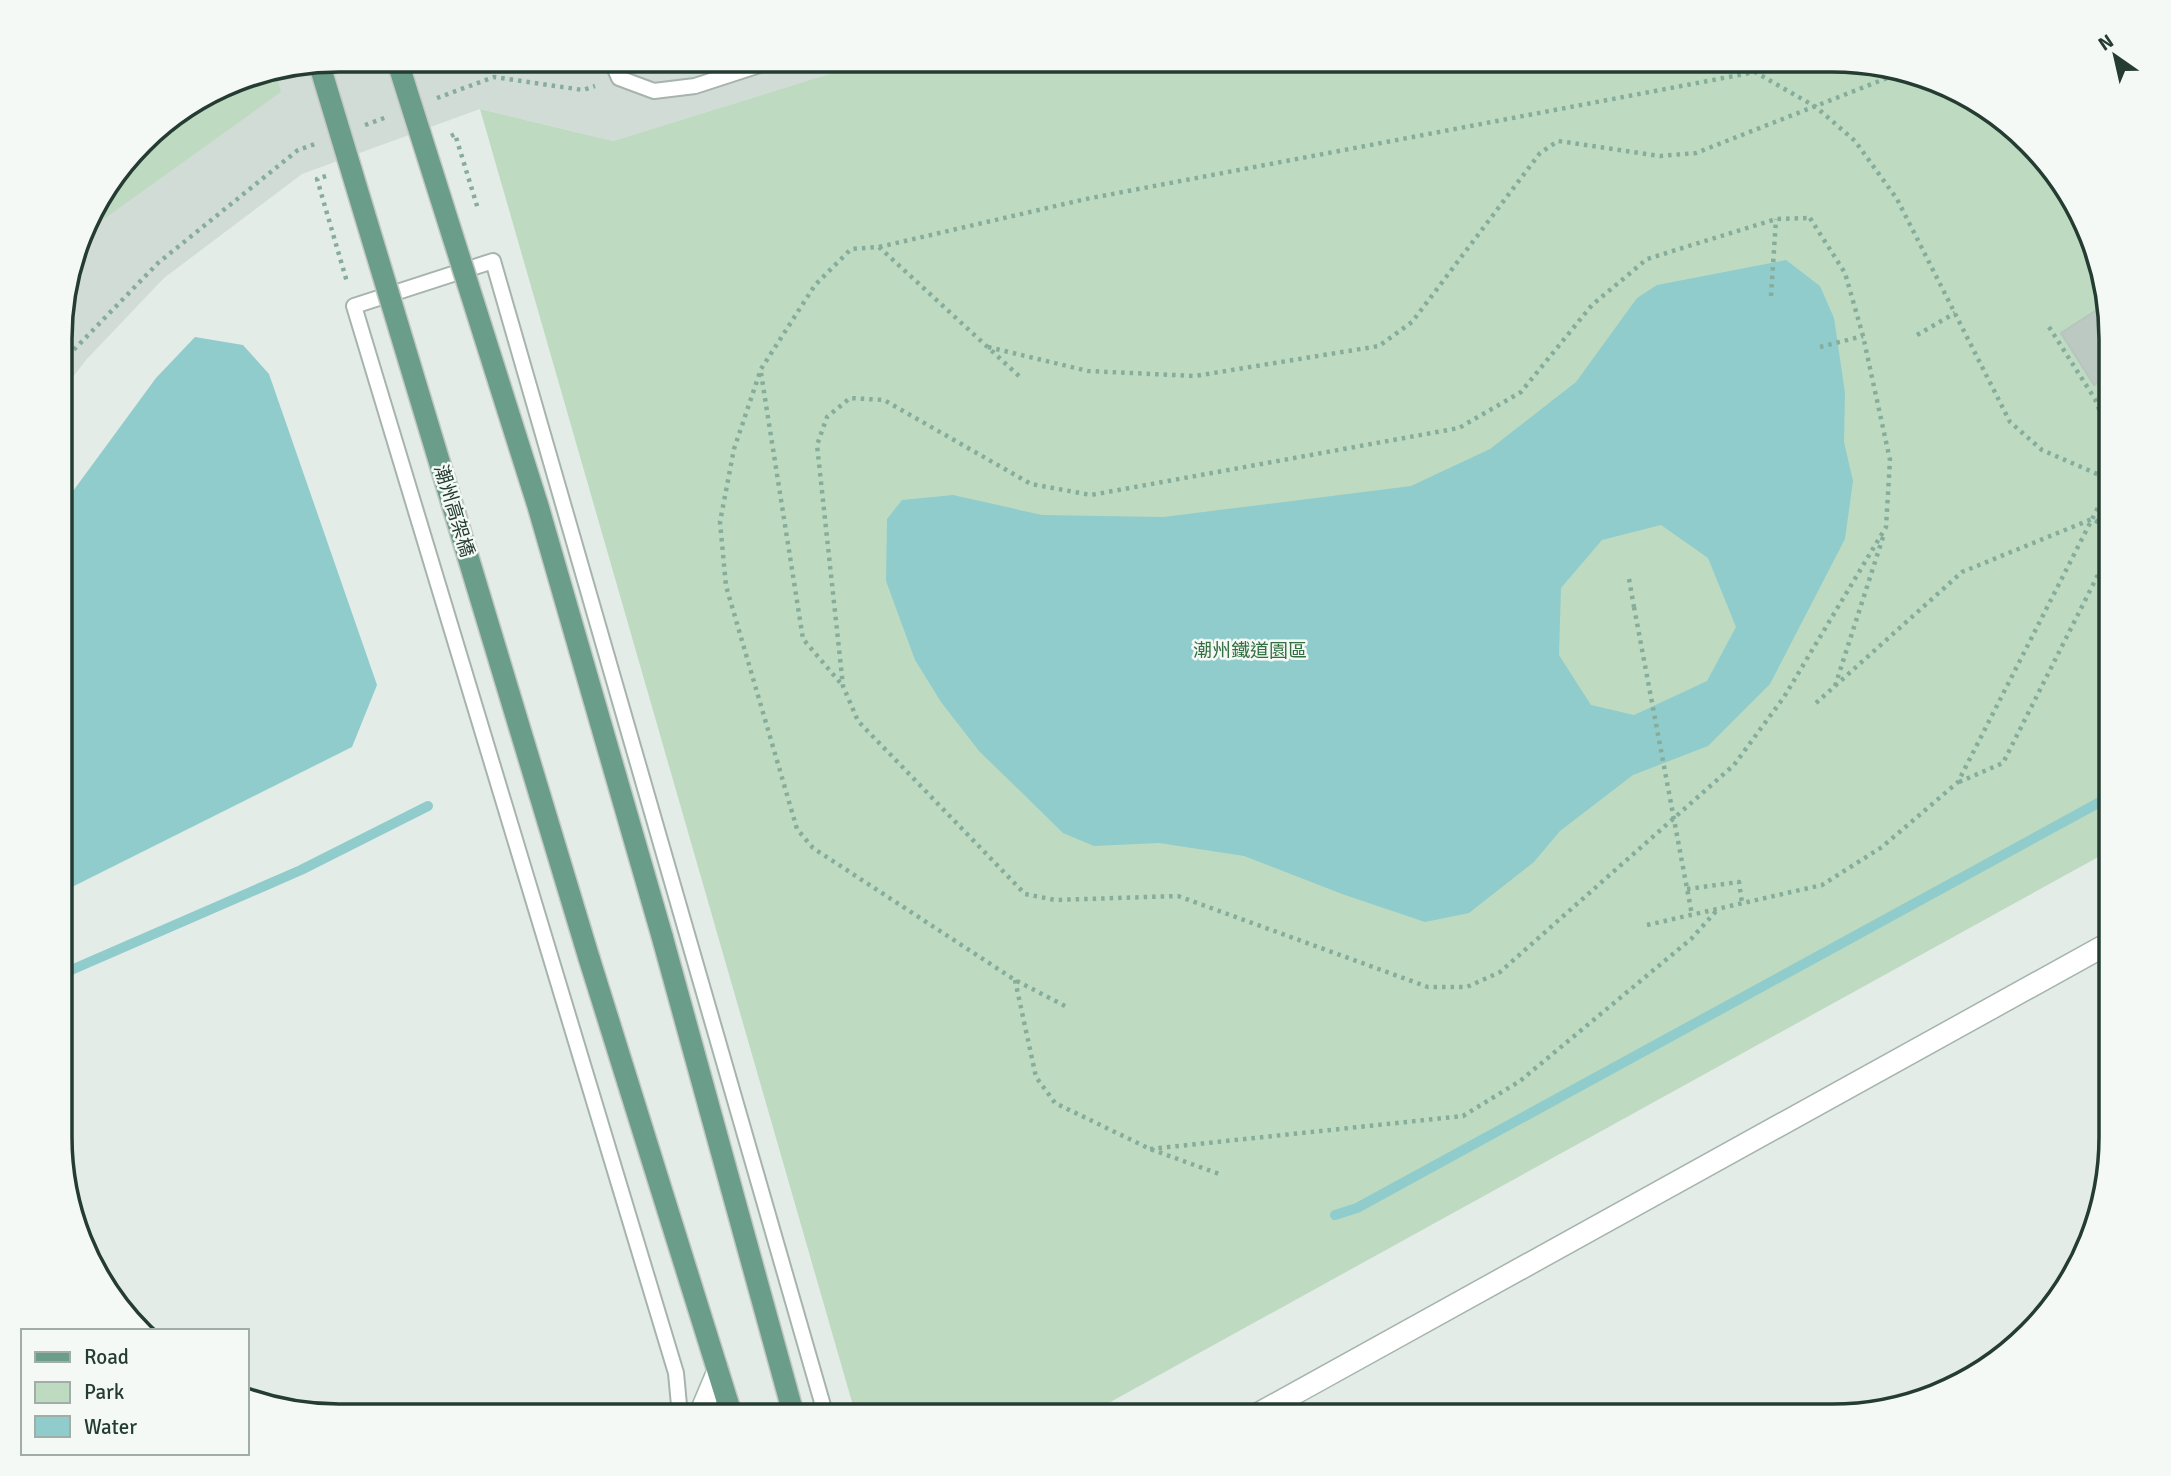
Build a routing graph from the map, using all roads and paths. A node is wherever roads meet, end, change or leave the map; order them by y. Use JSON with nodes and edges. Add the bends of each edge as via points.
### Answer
{"nodes":[{"id":1,"x":321,"y":72,"type":"edge"},
{"id":2,"x":401,"y":72,"type":"edge"},
{"id":3,"x":616,"y":72,"type":"edge"},
{"id":4,"x":738,"y":72,"type":"edge"},
{"id":5,"x":1888,"y":78,"type":"edge"},
{"id":6,"x":1816,"y":107,"type":"junction"},
{"id":7,"x":455,"y":134,"type":"dead end"},
{"id":8,"x":317,"y":179,"type":"dead end"},
{"id":9,"x":478,"y":211,"type":"dead end"},
{"id":10,"x":1776,"y":219,"type":"junction"},
{"id":11,"x":879,"y":247,"type":"junction"},
{"id":12,"x":1772,"y":296,"type":"dead end"},
{"id":13,"x":354,"y":306,"type":"junction"},
{"id":14,"x":1955,"y":313,"type":"junction"},
{"id":15,"x":2049,"y":327,"type":"dead end"},
{"id":16,"x":1917,"y":335,"type":"dead end"},
{"id":17,"x":1863,"y":337,"type":"junction"},
{"id":18,"x":987,"y":346,"type":"junction"},
{"id":19,"x":1820,"y":347,"type":"dead end"},
{"id":20,"x":761,"y":369,"type":"junction"},
{"id":21,"x":1020,"y":376,"type":"dead end"},
{"id":22,"x":2099,"y":409,"type":"edge"},
{"id":23,"x":2099,"y":476,"type":"edge"},
{"id":24,"x":2099,"y":505,"type":"edge"},
{"id":25,"x":2092,"y":519,"type":"junction"},
{"id":26,"x":2099,"y":523,"type":"edge"},
{"id":27,"x":1886,"y":527,"type":"junction"},
{"id":28,"x":2099,"y":573,"type":"edge"},
{"id":29,"x":1629,"y":579,"type":"dead end"},
{"id":30,"x":844,"y":686,"type":"junction"},
{"id":31,"x":1835,"y":687,"type":"junction"},
{"id":32,"x":1816,"y":703,"type":"dead end"},
{"id":33,"x":1958,"y":782,"type":"junction"},
{"id":34,"x":1687,"y":889,"type":"junction"},
{"id":35,"x":1742,"y":903,"type":"junction"},
{"id":36,"x":1718,"y":908,"type":"junction"},
{"id":37,"x":1692,"y":915,"type":"junction"},
{"id":38,"x":1647,"y":925,"type":"dead end"},
{"id":39,"x":2099,"y":949,"type":"edge"},
{"id":40,"x":1014,"y":980,"type":"junction"},
{"id":41,"x":1067,"y":1007,"type":"dead end"},
{"id":42,"x":1150,"y":1149,"type":"junction"},
{"id":43,"x":1222,"y":1175,"type":"dead end"},
{"id":44,"x":718,"y":1371,"type":"junction"},
{"id":45,"x":679,"y":1404,"type":"edge"},
{"id":46,"x":704,"y":1404,"type":"edge"},
{"id":47,"x":728,"y":1404,"type":"edge"},
{"id":48,"x":791,"y":1404,"type":"edge"},
{"id":49,"x":822,"y":1404,"type":"edge"},
{"id":50,"x":1276,"y":1404,"type":"edge"}],
"edges":[{"from":1,"to":44,"type":"main road","name":"潮州高架橋","bridge":true},
{"from":2,"to":48,"type":"main road","bridge":true,"via":[[538,506]]},
{"from":3,"to":4,"type":"lane","via":[[619,78],[654,91],[695,86]]},
{"from":5,"to":6,"type":"path"},
{"from":6,"to":11,"type":"path","via":[[1755,72],[1087,199]]},
{"from":6,"to":14,"type":"path","via":[[1855,141],[1897,199]]},
{"from":6,"to":18,"type":"path","via":[[1696,153],[1660,156],[1558,141],[1540,153],[1412,322],[1379,346],[1195,376],[1088,371]]},
{"from":7,"to":9,"type":"path"},
{"from":8,"to":13,"type":"path"},
{"from":10,"to":12,"type":"path"},
{"from":10,"to":17,"type":"path","via":[[1810,218],[1844,273]]},
{"from":10,"to":30,"type":"path","via":[[1647,259],[1592,305],[1521,392],[1458,428],[1091,495],[1031,484],[884,400],[850,398],[827,417],[817,445]]},
{"from":11,"to":18,"type":"path"},
{"from":11,"to":20,"type":"path","via":[[851,248],[815,285]]},
{"from":13,"to":45,"type":"lane","via":[[676,1373]]},
{"from":13,"to":49,"type":"lane","via":[[493,261]]},
{"from":14,"to":16,"type":"path"},
{"from":14,"to":23,"type":"path","via":[[2010,422],[2042,450]]},
{"from":15,"to":22,"type":"path"},
{"from":17,"to":19,"type":"path"},
{"from":17,"to":27,"type":"path","via":[[1890,460]]},
{"from":18,"to":21,"type":"path"},
{"from":20,"to":30,"type":"path","via":[[803,639]]},
{"from":20,"to":40,"type":"path","via":[[734,449],[720,522],[726,586],[797,830],[813,848]]},
{"from":24,"to":25,"type":"path"},
{"from":25,"to":26,"type":"path"},
{"from":25,"to":31,"type":"path","via":[[1962,572]]},
{"from":25,"to":33,"type":"path"},
{"from":27,"to":30,"type":"path","via":[[1784,697],[1734,765],[1500,972],[1468,987],[1428,987],[1178,896],[1055,900],[1025,894],[858,721]]},
{"from":27,"to":31,"type":"path"},
{"from":28,"to":33,"type":"path","via":[[2003,763]]},
{"from":29,"to":34,"type":"path","bridge":true},
{"from":31,"to":32,"type":"path"},
{"from":33,"to":35,"type":"path","via":[[1882,847],[1822,885]]},
{"from":34,"to":35,"type":"path","via":[[1739,882]]},
{"from":34,"to":37,"type":"path","bridge":true},
{"from":35,"to":36,"type":"path"},
{"from":36,"to":37,"type":"path"},
{"from":36,"to":42,"type":"path","via":[[1691,939],[1520,1080],[1463,1116]]},
{"from":37,"to":38,"type":"path"},
{"from":39,"to":50,"type":"street"},
{"from":40,"to":41,"type":"path"},
{"from":40,"to":42,"type":"path","via":[[1036,1077],[1055,1103]]},
{"from":42,"to":43,"type":"path"},
{"from":44,"to":46,"type":"street"},
{"from":44,"to":47,"type":"main road","name":"潮州高架橋"}]}
